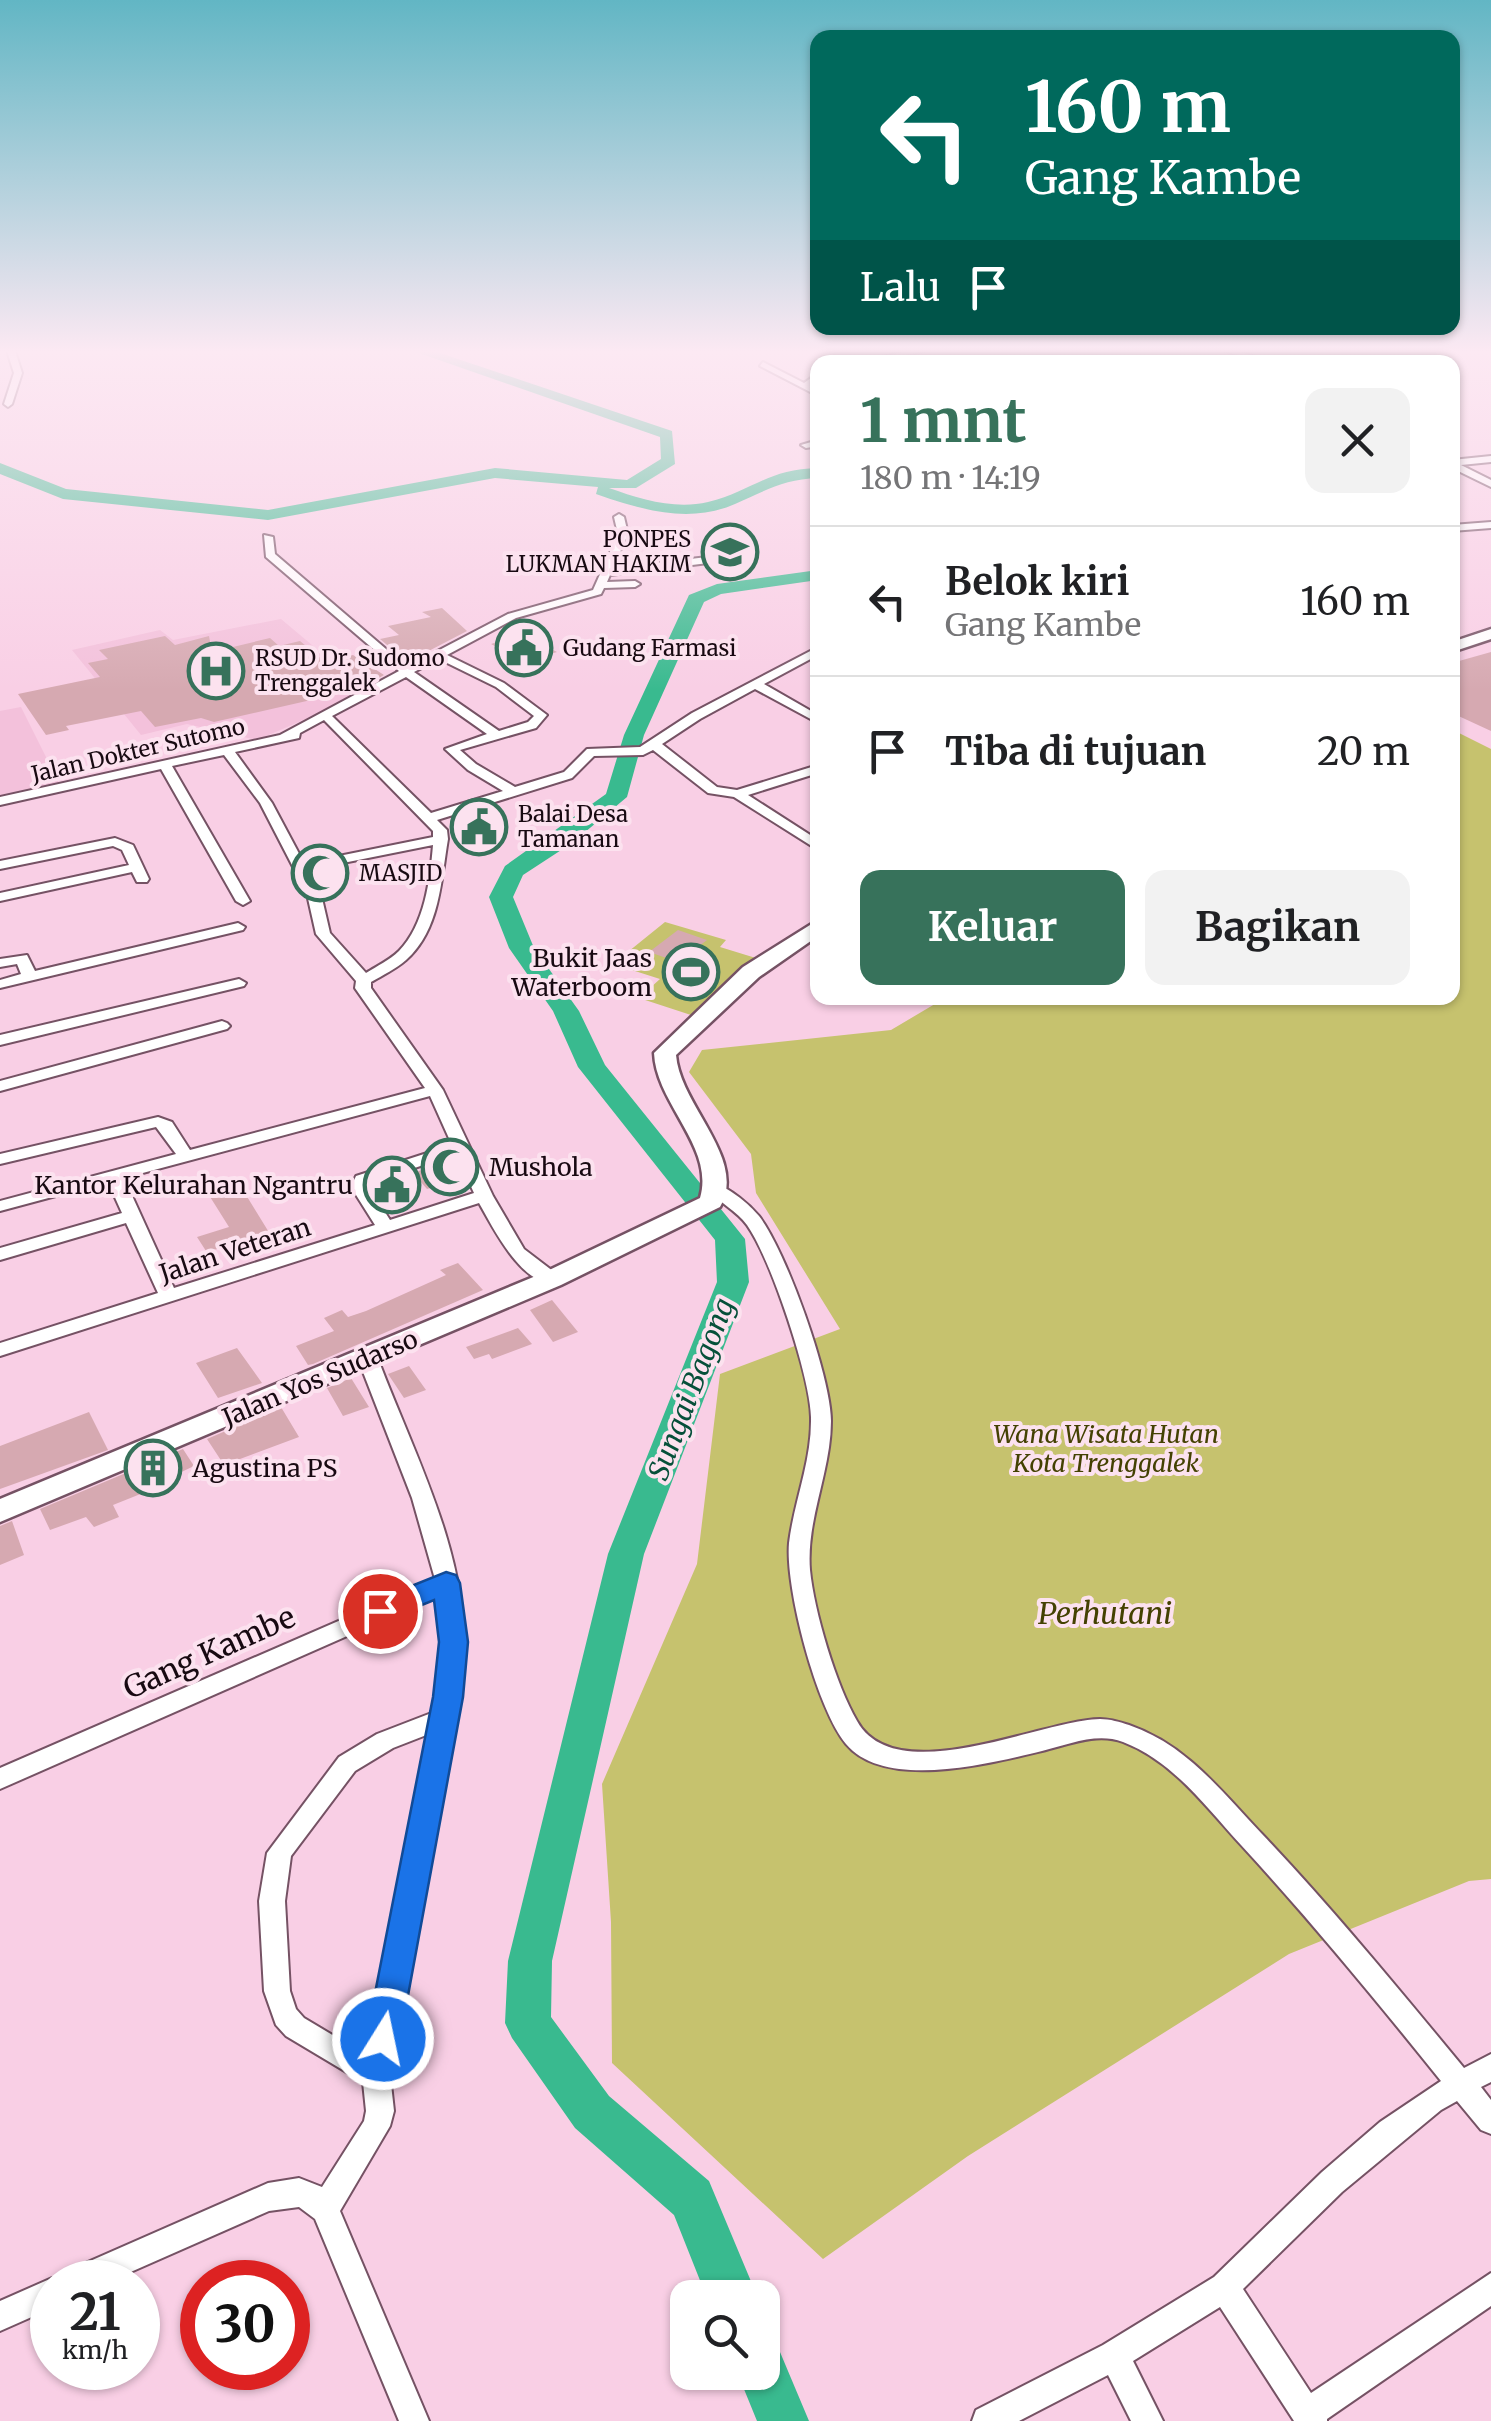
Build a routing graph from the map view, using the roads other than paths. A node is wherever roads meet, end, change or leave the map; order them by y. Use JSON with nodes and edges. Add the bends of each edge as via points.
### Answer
{"nodes":[{"id":1,"x":1460,"y":467,"type":"edge"},
{"id":2,"x":1491,"y":484,"type":"edge"},
{"id":3,"x":619,"y":517,"type":"dead end"},
{"id":4,"x":1491,"y":526,"type":"edge"},
{"id":5,"x":1460,"y":528,"type":"edge"},
{"id":6,"x":268,"y":537,"type":"dead end"},
{"id":7,"x":733,"y":557,"type":"dead end"},
{"id":8,"x":608,"y":572,"type":"junction"},
{"id":9,"x":634,"y":584,"type":"dead end"},
{"id":10,"x":604,"y":585,"type":"junction"},
{"id":11,"x":1491,"y":634,"type":"edge"},
{"id":12,"x":1460,"y":644,"type":"edge"},
{"id":13,"x":810,"y":654,"type":"edge"},
{"id":14,"x":441,"y":656,"type":"junction"},
{"id":15,"x":408,"y":674,"type":"junction"},
{"id":16,"x":756,"y":684,"type":"junction"},
{"id":17,"x":810,"y":704,"type":"edge"},
{"id":18,"x":797,"y":708,"type":"junction"},
{"id":19,"x":810,"y":715,"type":"edge"},
{"id":20,"x":327,"y":716,"type":"junction"},
{"id":21,"x":495,"y":734,"type":"junction"},
{"id":22,"x":286,"y":736,"type":"junction"},
{"id":23,"x":345,"y":737,"type":"junction"},
{"id":24,"x":654,"y":744,"type":"junction"},
{"id":25,"x":228,"y":751,"type":"junction"},
{"id":26,"x":166,"y":766,"type":"junction"},
{"id":27,"x":810,"y":772,"type":"edge"},
{"id":28,"x":514,"y":792,"type":"junction"},
{"id":29,"x":738,"y":794,"type":"junction"},
{"id":30,"x":0,"y":801,"type":"edge"},
{"id":31,"x":430,"y":818,"type":"junction"},
{"id":32,"x":441,"y":839,"type":"junction"},
{"id":33,"x":810,"y":841,"type":"edge"},
{"id":34,"x":0,"y":864,"type":"edge"},
{"id":35,"x":298,"y":868,"type":"junction"},
{"id":36,"x":0,"y":897,"type":"edge"},
{"id":37,"x":243,"y":901,"type":"dead end"},
{"id":38,"x":238,"y":927,"type":"dead end"},
{"id":39,"x":810,"y":931,"type":"edge"},
{"id":40,"x":0,"y":963,"type":"edge"},
{"id":41,"x":30,"y":977,"type":"junction"},
{"id":42,"x":364,"y":980,"type":"junction"},
{"id":43,"x":239,"y":983,"type":"dead end"},
{"id":44,"x":0,"y":984,"type":"edge"},
{"id":45,"x":222,"y":1026,"type":"dead end"},
{"id":46,"x":0,"y":1040,"type":"edge"},
{"id":47,"x":0,"y":1086,"type":"edge"},
{"id":48,"x":435,"y":1090,"type":"junction"},
{"id":49,"x":462,"y":1146,"type":"junction"},
{"id":50,"x":186,"y":1157,"type":"junction"},
{"id":51,"x":0,"y":1159,"type":"edge"},
{"id":52,"x":114,"y":1174,"type":"junction"},
{"id":53,"x":484,"y":1196,"type":"junction"},
{"id":54,"x":714,"y":1196,"type":"junction"},
{"id":55,"x":0,"y":1206,"type":"edge"},
{"id":56,"x":132,"y":1215,"type":"junction"},
{"id":57,"x":385,"y":1226,"type":"junction"},
{"id":58,"x":0,"y":1254,"type":"edge"},
{"id":59,"x":552,"y":1279,"type":"junction"},
{"id":60,"x":169,"y":1298,"type":"junction"},
{"id":61,"x":0,"y":1350,"type":"edge"},
{"id":62,"x":368,"y":1359,"type":"junction"},
{"id":63,"x":0,"y":1511,"type":"edge"},
{"id":64,"x":446,"y":1583,"type":"junction"},
{"id":65,"x":442,"y":1719,"type":"junction"},
{"id":66,"x":0,"y":1778,"type":"edge"},
{"id":67,"x":1491,"y":2067,"type":"edge"},
{"id":68,"x":376,"y":2074,"type":"junction"},
{"id":69,"x":1464,"y":2085,"type":"junction"},
{"id":70,"x":1491,"y":2121,"type":"edge"},
{"id":71,"x":324,"y":2209,"type":"junction"},
{"id":72,"x":126,"y":2260,"type":"edge"},
{"id":73,"x":1224,"y":2287,"type":"junction"},
{"id":74,"x":1491,"y":2288,"type":"edge"},
{"id":75,"x":30,"y":2302,"type":"edge"},
{"id":76,"x":0,"y":2316,"type":"edge"},
{"id":77,"x":1114,"y":2356,"type":"junction"},
{"id":78,"x":1310,"y":2418,"type":"edge"},
{"id":79,"x":414,"y":2421,"type":"edge"},
{"id":80,"x":988,"y":2421,"type":"edge"},
{"id":81,"x":1148,"y":2421,"type":"edge"}],
"edges":[{"from":1,"to":2,"type":"street"},
{"from":3,"to":8,"type":"street","via":[[623,534]]},
{"from":4,"to":5,"type":"street"},
{"from":6,"to":15,"type":"street","via":[[270,555]]},
{"from":7,"to":8,"type":"street"},
{"from":8,"to":10,"type":"street"},
{"from":9,"to":10,"type":"street"},
{"from":10,"to":14,"type":"street","via":[[589,596],[512,616]]},
{"from":11,"to":12,"type":"highway"},
{"from":13,"to":16,"type":"street"},
{"from":14,"to":15,"type":"street"},
{"from":14,"to":21,"type":"street","via":[[500,685],[541,715],[538,723]]},
{"from":15,"to":20,"type":"street"},
{"from":15,"to":21,"type":"street"},
{"from":16,"to":18,"type":"street"},
{"from":16,"to":24,"type":"street"},
{"from":17,"to":18,"type":"street"},
{"from":18,"to":19,"type":"street"},
{"from":20,"to":22,"type":"street"},
{"from":20,"to":23,"type":"street"},
{"from":21,"to":28,"type":"street","via":[[452,750]]},
{"from":22,"to":23,"type":"street"},
{"from":22,"to":25,"type":"street","name":"Jalan Dokter Sutomo"},
{"from":23,"to":31,"type":"street"},
{"from":24,"to":28,"type":"street","via":[[632,754],[596,751],[568,775]]},
{"from":24,"to":29,"type":"street","via":[[713,790]]},
{"from":25,"to":26,"type":"street","name":"Jalan Dokter Sutomo"},
{"from":25,"to":35,"type":"street","via":[[266,803]]},
{"from":26,"to":30,"type":"street","name":"Jalan Dokter Sutomo"},
{"from":26,"to":37,"type":"street"},
{"from":27,"to":29,"type":"street"},
{"from":28,"to":31,"type":"street"},
{"from":29,"to":33,"type":"street"},
{"from":31,"to":32,"type":"street"},
{"from":32,"to":35,"type":"street"},
{"from":32,"to":42,"type":"street","via":[[428,909],[406,953]]},
{"from":34,"to":36,"type":"street","via":[[115,842],[128,848],[139,873]]},
{"from":35,"to":42,"type":"street","via":[[314,894],[323,934]]},
{"from":38,"to":41,"type":"street"},
{"from":39,"to":54,"type":"highway","via":[[751,972],[666,1053],[663,1070],[702,1140]]},
{"from":40,"to":41,"type":"street","via":[[22,958]]},
{"from":41,"to":44,"type":"street"},
{"from":42,"to":48,"type":"street","via":[[362,988]]},
{"from":43,"to":46,"type":"street"},
{"from":45,"to":47,"type":"street"},
{"from":48,"to":49,"type":"street"},
{"from":48,"to":50,"type":"street"},
{"from":49,"to":53,"type":"street"},
{"from":49,"to":57,"type":"street","via":[[362,1180]]},
{"from":50,"to":51,"type":"street","via":[[158,1122]]},
{"from":50,"to":52,"type":"street"},
{"from":52,"to":55,"type":"street"},
{"from":52,"to":56,"type":"street"},
{"from":53,"to":57,"type":"street","name":"Jalan Veteran"},
{"from":53,"to":59,"type":"street","via":[[518,1253]]},
{"from":54,"to":59,"type":"highway","name":"Jalan Yos Sudarso"},
{"from":54,"to":69,"type":"street","via":[[753,1220],[765,1239],[820,1398],[819,1469],[804,1514],[798,1569],[839,1714],[856,1740],[885,1756],[915,1760],[1097,1728],[1115,1728],[1152,1745],[1180,1763],[1322,1915]]},
{"from":56,"to":58,"type":"street"},
{"from":56,"to":60,"type":"street"},
{"from":57,"to":60,"type":"street","name":"Jalan Veteran"},
{"from":59,"to":62,"type":"highway","name":"Jalan Yos Sudarso"},
{"from":60,"to":61,"type":"street","name":"Jalan Veteran"},
{"from":62,"to":63,"type":"highway","name":"Jalan Yos Sudarso"},
{"from":62,"to":64,"type":"street"},
{"from":64,"to":65,"type":"street","via":[[453,1642]]},
{"from":64,"to":66,"type":"street","name":"Gang Kambe"},
{"from":65,"to":68,"type":"street"},
{"from":65,"to":68,"type":"street","via":[[347,1764],[279,1853],[272,1901],[276,1991],[285,2016]]},
{"from":67,"to":69,"type":"street"},
{"from":68,"to":71,"type":"street","via":[[376,2126]]},
{"from":69,"to":70,"type":"street"},
{"from":69,"to":73,"type":"street","via":[[1361,2157]]},
{"from":71,"to":72,"type":"street","via":[[299,2190]]},
{"from":71,"to":79,"type":"street"},
{"from":73,"to":77,"type":"street"},
{"from":73,"to":78,"type":"street"},
{"from":74,"to":78,"type":"street"},
{"from":75,"to":76,"type":"street"},
{"from":77,"to":80,"type":"street"},
{"from":77,"to":81,"type":"street"}]}
